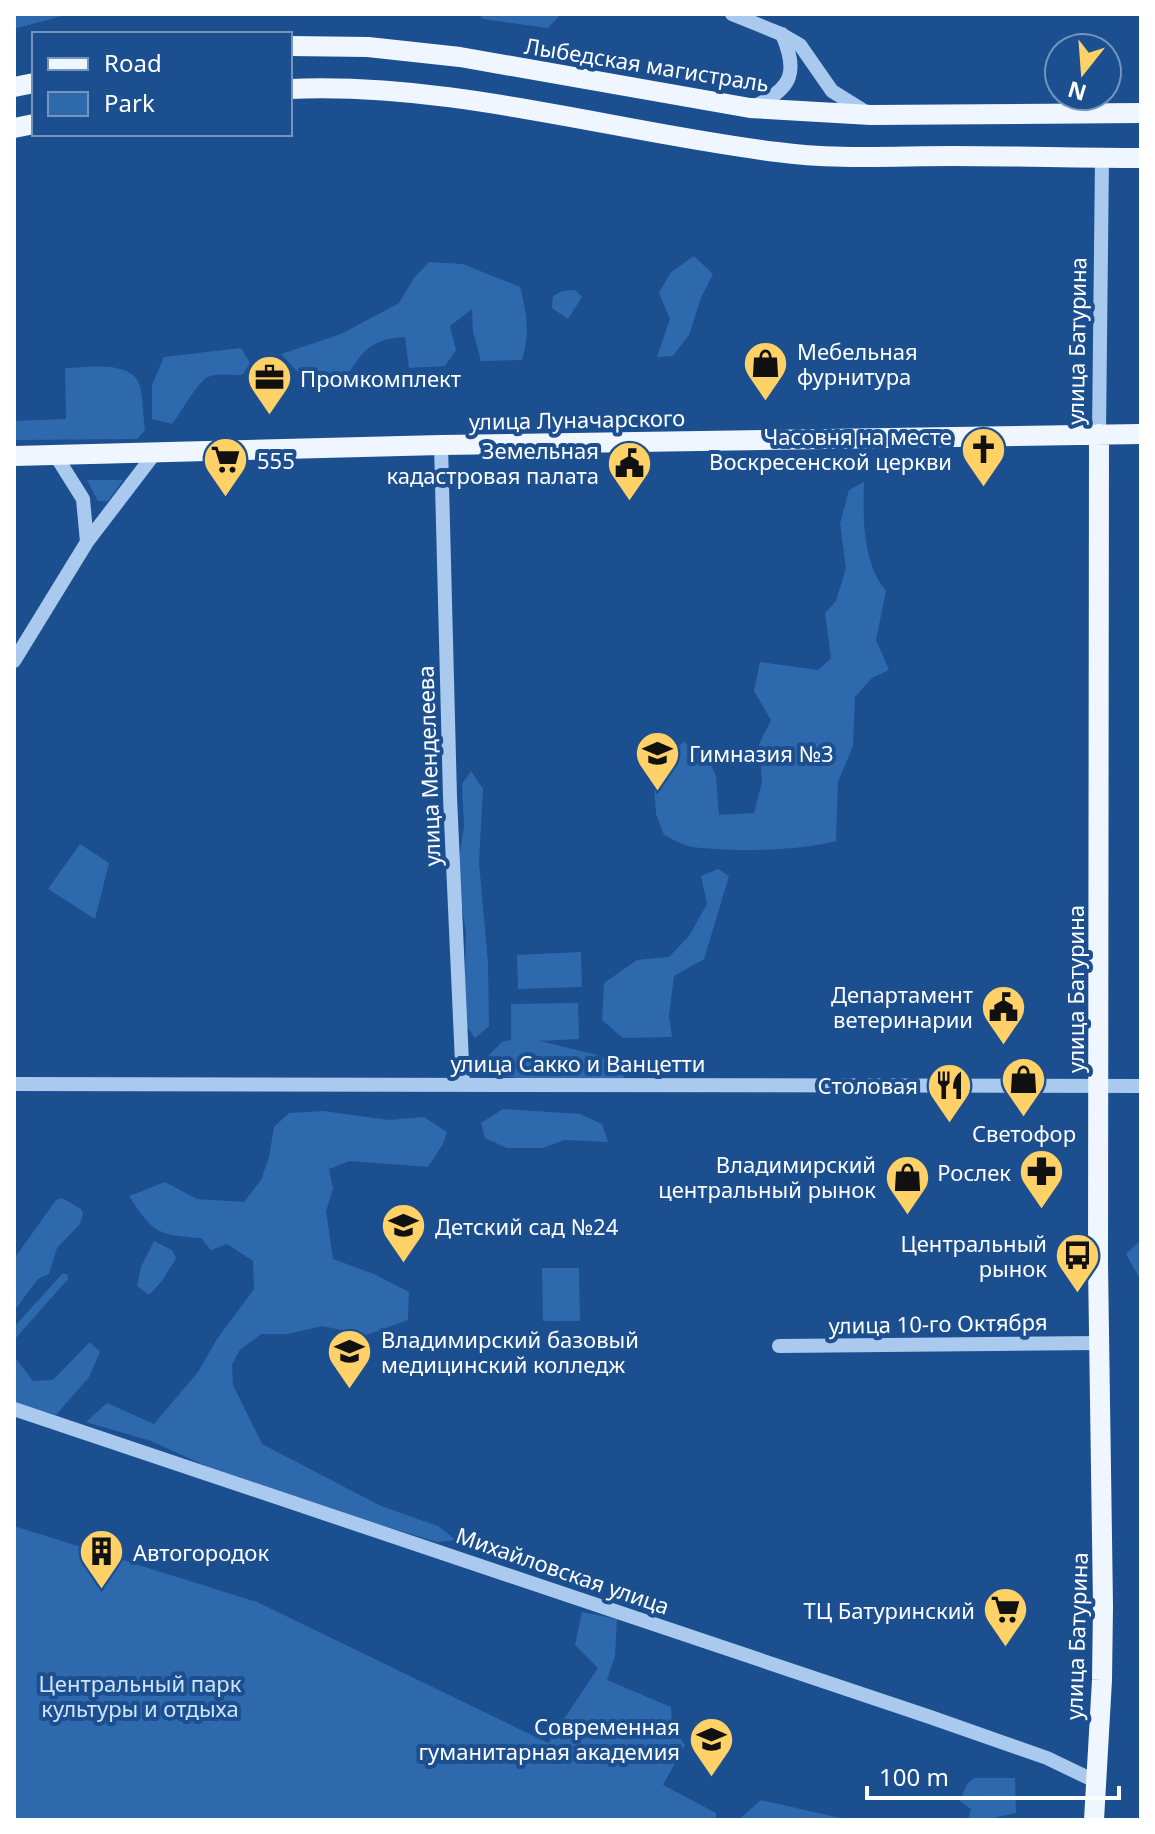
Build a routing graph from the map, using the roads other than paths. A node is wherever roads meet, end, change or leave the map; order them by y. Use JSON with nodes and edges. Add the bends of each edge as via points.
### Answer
{"nodes":[{"id":1,"x":732,"y":14,"type":"edge"},
{"id":2,"x":781,"y":34,"type":"junction"},
{"id":3,"x":292,"y":46,"type":"edge"},
{"id":4,"x":292,"y":89,"type":"edge"},
{"id":5,"x":750,"y":108,"type":"junction"},
{"id":6,"x":1141,"y":113,"type":"edge"},
{"id":7,"x":871,"y":115,"type":"junction"},
{"id":8,"x":1102,"y":158,"type":"junction"},
{"id":9,"x":1141,"y":158,"type":"edge"},
{"id":10,"x":1099,"y":434,"type":"junction"},
{"id":11,"x":1141,"y":434,"type":"edge"},
{"id":12,"x":441,"y":445,"type":"junction"},
{"id":13,"x":155,"y":453,"type":"junction"},
{"id":14,"x":14,"y":456,"type":"edge"},
{"id":15,"x":56,"y":456,"type":"junction"},
{"id":16,"x":87,"y":542,"type":"junction"},
{"id":17,"x":14,"y":661,"type":"edge"},
{"id":18,"x":14,"y":1084,"type":"edge"},
{"id":19,"x":463,"y":1085,"type":"junction"},
{"id":20,"x":1098,"y":1086,"type":"junction"},
{"id":21,"x":1141,"y":1086,"type":"edge"},
{"id":22,"x":1098,"y":1343,"type":"junction"},
{"id":23,"x":779,"y":1346,"type":"dead end"},
{"id":24,"x":14,"y":1409,"type":"edge"},
{"id":25,"x":1095,"y":1781,"type":"junction"},
{"id":26,"x":1094,"y":1820,"type":"edge"}],
"edges":[{"from":1,"to":2,"type":"street"},
{"from":2,"to":5,"type":"street","via":[[791,57],[790,75],[781,91]]},
{"from":2,"to":7,"type":"street","via":[[800,45],[832,91]]},
{"from":3,"to":5,"type":"main road","name":"Лыбедская магистраль","via":[[460,57]]},
{"from":4,"to":8,"type":"main road","via":[[444,95],[781,153]]},
{"from":5,"to":7,"type":"main road","name":"Лыбедская магистраль"},
{"from":6,"to":7,"type":"main road","name":"Лыбедская магистраль"},
{"from":8,"to":9,"type":"main road"},
{"from":8,"to":10,"type":"street","name":"улица Батурина"},
{"from":10,"to":11,"type":"main road","name":"улица Луначарского"},
{"from":10,"to":12,"type":"main road","name":"улица Луначарского"},
{"from":10,"to":20,"type":"main road","name":"улица Батурина"},
{"from":12,"to":13,"type":"main road","name":"улица Луначарского"},
{"from":12,"to":19,"type":"street","name":"улица Менделеева"},
{"from":13,"to":15,"type":"main road","name":"улица Луначарского"},
{"from":13,"to":16,"type":"street"},
{"from":14,"to":15,"type":"main road","name":"улица Луначарского"},
{"from":15,"to":16,"type":"street","via":[[83,499]]},
{"from":16,"to":17,"type":"street"},
{"from":18,"to":19,"type":"street","name":"улица Сакко и Ванцетти"},
{"from":19,"to":20,"type":"street","name":"улица Сакко и Ванцетти"},
{"from":20,"to":21,"type":"street","name":"улица Сакко и Ванцетти"},
{"from":20,"to":22,"type":"main road","name":"улица Батурина"},
{"from":22,"to":23,"type":"street","name":"улица 10-го Октября"},
{"from":22,"to":25,"type":"main road","name":"улица Батурина","via":[[1103,1606]]},
{"from":24,"to":25,"type":"street","name":"Михайловская улица","via":[[930,1717],[1047,1758]]},
{"from":25,"to":26,"type":"main road","name":"улица Батурина"}]}
